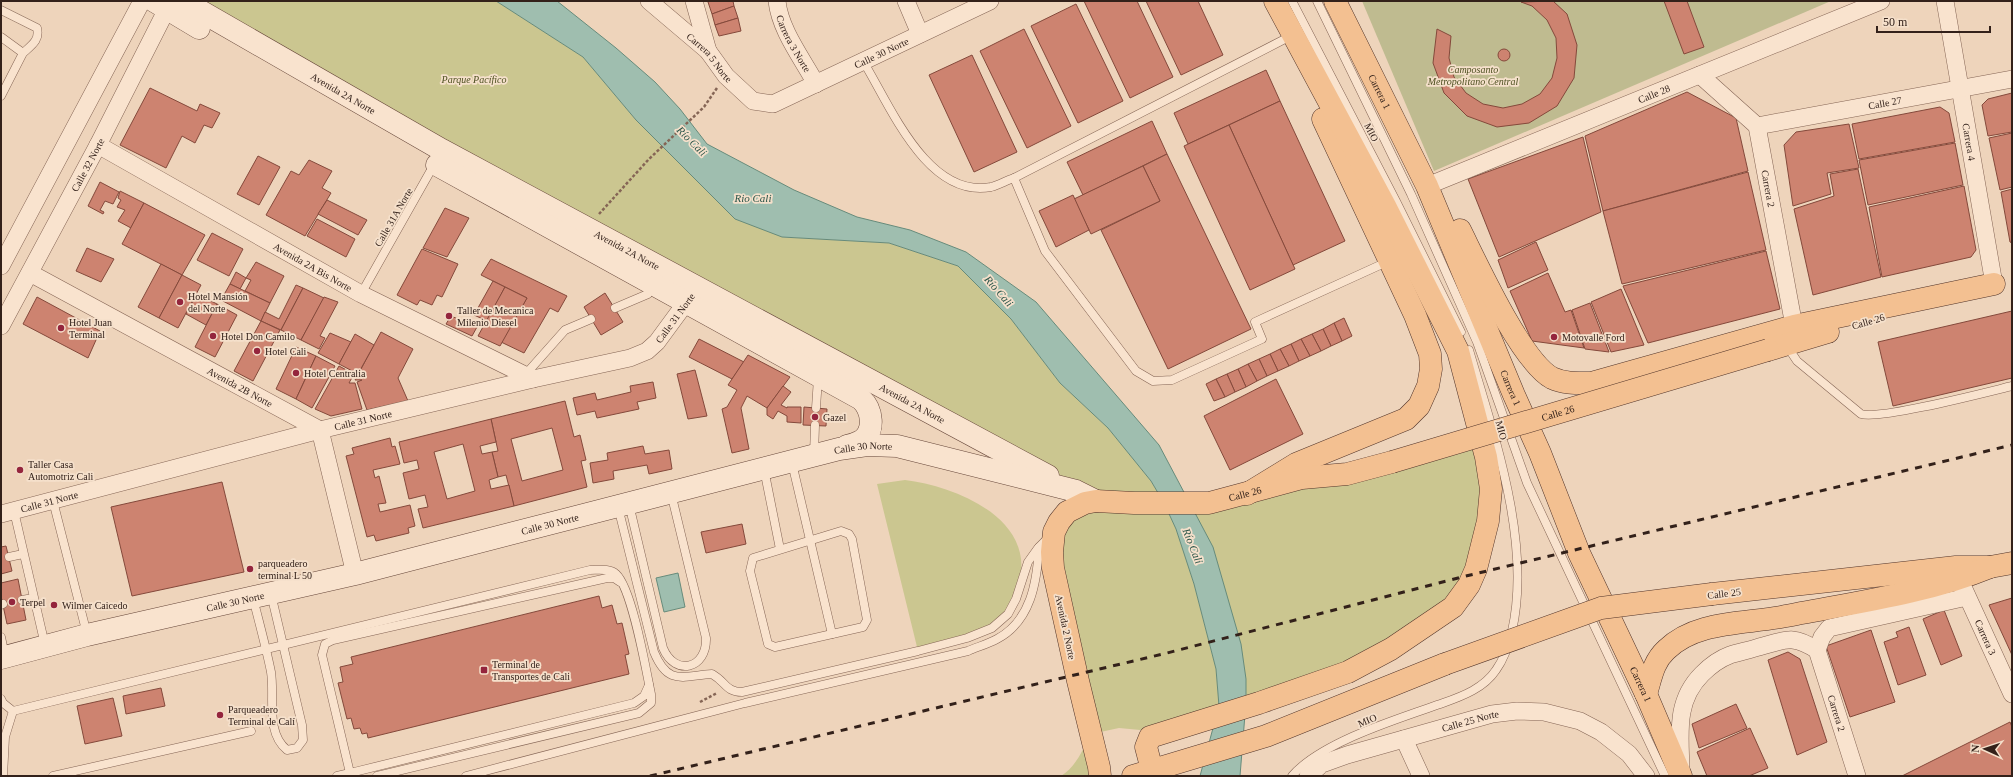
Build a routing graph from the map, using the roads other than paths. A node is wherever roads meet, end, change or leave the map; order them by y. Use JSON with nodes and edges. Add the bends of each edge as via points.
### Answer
{"nodes":[{"id":1,"x":142,"y":1,"type":"edge"},
{"id":2,"x":649,"y":1,"type":"edge"},
{"id":3,"x":694,"y":1,"type":"edge"},
{"id":4,"x":777,"y":1,"type":"edge"},
{"id":5,"x":906,"y":1,"type":"edge"},
{"id":6,"x":990,"y":1,"type":"edge"},
{"id":7,"x":1269,"y":1,"type":"edge"},
{"id":8,"x":1275,"y":1,"type":"edge"},
{"id":9,"x":1292,"y":1,"type":"edge"},
{"id":10,"x":1317,"y":1,"type":"edge"},
{"id":11,"x":1335,"y":1,"type":"edge"},
{"id":12,"x":1882,"y":1,"type":"edge"},
{"id":13,"x":1945,"y":1,"type":"edge"},
{"id":14,"x":169,"y":3,"type":"edge"},
{"id":15,"x":1854,"y":6,"type":"edge"},
{"id":16,"x":1,"y":10,"type":"edge"},
{"id":17,"x":920,"y":34,"type":"junction"},
{"id":18,"x":1,"y":37,"type":"edge"},
{"id":19,"x":1283,"y":40,"type":"junction"},
{"id":20,"x":708,"y":51,"type":"junction"},
{"id":21,"x":23,"y":53,"type":"junction"},
{"id":22,"x":863,"y":61,"type":"junction"},
{"id":23,"x":1700,"y":75,"type":"junction"},
{"id":24,"x":2012,"y":79,"type":"edge"},
{"id":25,"x":816,"y":84,"type":"junction"},
{"id":26,"x":1959,"y":90,"type":"junction"},
{"id":27,"x":1,"y":96,"type":"edge"},
{"id":28,"x":773,"y":104,"type":"joint"},
{"id":29,"x":1757,"y":126,"type":"junction"},
{"id":30,"x":98,"y":145,"type":"junction"},
{"id":31,"x":438,"y":157,"type":"junction"},
{"id":32,"x":1014,"y":178,"type":"junction"},
{"id":33,"x":1427,"y":186,"type":"junction"},
{"id":34,"x":1390,"y":261,"type":"junction"},
{"id":35,"x":1,"y":266,"type":"edge"},
{"id":36,"x":30,"y":273,"type":"junction"},
{"id":37,"x":2003,"y":282,"type":"edge"},
{"id":38,"x":653,"y":284,"type":"junction"},
{"id":39,"x":361,"y":294,"type":"junction"},
{"id":40,"x":691,"y":295,"type":"junction"},
{"id":41,"x":615,"y":308,"type":"dead end"},
{"id":42,"x":591,"y":319,"type":"dead end"},
{"id":43,"x":1,"y":326,"type":"edge"},
{"id":44,"x":1783,"y":340,"type":"junction"},
{"id":45,"x":529,"y":377,"type":"junction"},
{"id":46,"x":818,"y":377,"type":"junction"},
{"id":47,"x":2012,"y":386,"type":"edge"},
{"id":48,"x":816,"y":408,"type":"dead end"},
{"id":49,"x":815,"y":425,"type":"dead end"},
{"id":50,"x":320,"y":430,"type":"junction"},
{"id":51,"x":839,"y":449,"type":"junction"},
{"id":52,"x":814,"y":456,"type":"junction"},
{"id":53,"x":792,"y":462,"type":"junction"},
{"id":54,"x":764,"y":469,"type":"junction"},
{"id":55,"x":1076,"y":491,"type":"junction"},
{"id":56,"x":671,"y":493,"type":"junction"},
{"id":57,"x":1247,"y":494,"type":"junction"},
{"id":58,"x":1096,"y":500,"type":"junction"},
{"id":59,"x":53,"y":501,"type":"junction"},
{"id":60,"x":623,"y":505,"type":"junction"},
{"id":61,"x":7,"y":512,"type":"edge"},
{"id":62,"x":1054,"y":532,"type":"junction"},
{"id":63,"x":810,"y":540,"type":"junction"},
{"id":64,"x":1039,"y":547,"type":"junction"},
{"id":65,"x":780,"y":549,"type":"junction"},
{"id":66,"x":23,"y":554,"type":"junction"},
{"id":67,"x":9,"y":557,"type":"dead end"},
{"id":68,"x":2012,"y":563,"type":"edge"},
{"id":69,"x":1990,"y":566,"type":"junction"},
{"id":70,"x":355,"y":574,"type":"junction"},
{"id":71,"x":624,"y":584,"type":"junction"},
{"id":72,"x":1963,"y":588,"type":"junction"},
{"id":73,"x":262,"y":595,"type":"junction"},
{"id":74,"x":33,"y":598,"type":"junction"},
{"id":75,"x":22,"y":600,"type":"dead end"},
{"id":76,"x":832,"y":634,"type":"junction"},
{"id":77,"x":87,"y":636,"type":"junction"},
{"id":78,"x":45,"y":646,"type":"junction"},
{"id":79,"x":2,"y":650,"type":"edge"},
{"id":80,"x":1817,"y":650,"type":"junction"},
{"id":81,"x":649,"y":685,"type":"junction"},
{"id":82,"x":1646,"y":694,"type":"junction"},
{"id":83,"x":2012,"y":694,"type":"edge"},
{"id":84,"x":1,"y":699,"type":"edge"},
{"id":85,"x":13,"y":711,"type":"junction"},
{"id":86,"x":251,"y":731,"type":"dead end"},
{"id":87,"x":1404,"y":739,"type":"junction"},
{"id":88,"x":1148,"y":771,"type":"edge"},
{"id":89,"x":350,"y":773,"type":"junction"},
{"id":90,"x":3,"y":776,"type":"edge"},
{"id":91,"x":53,"y":776,"type":"edge"},
{"id":92,"x":337,"y":776,"type":"edge"},
{"id":93,"x":378,"y":776,"type":"edge"},
{"id":94,"x":466,"y":776,"type":"edge"},
{"id":95,"x":1100,"y":776,"type":"edge"},
{"id":96,"x":1292,"y":776,"type":"edge"},
{"id":97,"x":1308,"y":776,"type":"edge"},
{"id":98,"x":1421,"y":776,"type":"edge"},
{"id":99,"x":1646,"y":776,"type":"edge"},
{"id":100,"x":1676,"y":776,"type":"edge"},
{"id":101,"x":1857,"y":776,"type":"edge"}],
"edges":[{"from":1,"to":35,"type":"street"},
{"from":2,"to":20,"type":"street","name":"Carrera 5 Norte"},
{"from":3,"to":20,"type":"street"},
{"from":4,"to":25,"type":"street","name":"Carrera 3 Norte","via":[[778,12],[791,40]]},
{"from":5,"to":17,"type":"street"},
{"from":6,"to":17,"type":"street","name":"Calle 30 Norte"},
{"from":7,"to":19,"type":"main road"},
{"from":8,"to":88,"type":"main road","via":[[1385,206],[1458,351],[1485,450],[1491,488],[1488,521],[1476,569],[1469,585],[1452,607],[1391,649],[1348,672],[1150,737],[1146,747]]},
{"from":9,"to":96,"type":"lane","name":"MIO","via":[[1468,346],[1507,490],[1515,532],[1517,561],[1515,618],[1508,647],[1496,670],[1477,689],[1379,725],[1311,758]]},
{"from":10,"to":100,"type":"lane","name":"MIO","via":[[1410,194],[1474,335],[1527,483]]},
{"from":11,"to":33,"type":"main road","name":"Carrera 1"},
{"from":12,"to":15,"type":"street","name":"Calle 28"},
{"from":13,"to":26,"type":"street","name":"Carrera 4"},
{"from":14,"to":30,"type":"street","name":"Calle 32 Norte"},
{"from":14,"to":31,"type":"main road","name":"Avenida 2A Norte"},
{"from":15,"to":23,"type":"street","name":"Calle 28"},
{"from":16,"to":21,"type":"lane","via":[[37,28],[36,40]]},
{"from":17,"to":22,"type":"street","name":"Calle 30 Norte"},
{"from":18,"to":21,"type":"lane"},
{"from":19,"to":32,"type":"lane"},
{"from":19,"to":34,"type":"main road","via":[[1327,126]]},
{"from":20,"to":28,"type":"street","name":"Carrera 5 Norte","via":[[726,76],[753,101]]},
{"from":21,"to":27,"type":"lane"},
{"from":22,"to":25,"type":"street","name":"Calle 30 Norte"},
{"from":22,"to":32,"type":"lane","via":[[915,150],[938,173],[964,186],[991,187]]},
{"from":23,"to":29,"type":"street"},
{"from":23,"to":33,"type":"street","name":"Calle 28"},
{"from":24,"to":26,"type":"street","name":"Calle 27"},
{"from":25,"to":28,"type":"street","name":"Calle 30 Norte"},
{"from":26,"to":29,"type":"street","name":"Calle 27"},
{"from":26,"to":37,"type":"street","name":"Carrera 4"},
{"from":29,"to":44,"type":"street","name":"Carrera 2"},
{"from":30,"to":36,"type":"street","name":"Calle 32 Norte"},
{"from":30,"to":39,"type":"street","name":"Avenida 2A Bis Norte"},
{"from":31,"to":38,"type":"main road","name":"Avenida 2A Norte"},
{"from":31,"to":39,"type":"lane","name":"Calle 31A Norte"},
{"from":31,"to":40,"type":"main road","name":"Avenida 2A Norte"},
{"from":32,"to":34,"type":"lane","via":[[1045,251],[1136,371],[1153,381],[1172,380],[1262,339],[1254,322]]},
{"from":33,"to":44,"type":"main road","via":[[1456,222],[1527,355],[1542,371],[1553,378],[1567,383],[1591,383]]},
{"from":33,"to":82,"type":"main road","name":"Carrera 1","via":[[1540,453],[1579,553]]},
{"from":34,"to":57,"type":"main road","via":[[1416,315],[1430,354],[1428,386],[1419,406],[1406,419],[1296,464]]},
{"from":36,"to":43,"type":"street","name":"Calle 32 Norte"},
{"from":36,"to":50,"type":"street","name":"Avenida 2B Norte"},
{"from":37,"to":44,"type":"main road"},
{"from":38,"to":40,"type":"main road","name":"Avenida 2A Norte"},
{"from":38,"to":41,"type":"lane","via":[[648,294]]},
{"from":39,"to":45,"type":"street","name":"Avenida 2A Bis Norte"},
{"from":40,"to":45,"type":"street","name":"Calle 31 Norte","via":[[657,342],[647,351],[630,358]]},
{"from":40,"to":46,"type":"main road","name":"Avenida 2A Norte"},
{"from":40,"to":55,"type":"main road","name":"Avenida 2A Norte","via":[[933,413]]},
{"from":42,"to":45,"type":"lane","via":[[565,330]]},
{"from":44,"to":47,"type":"lane","via":[[1797,361],[1861,414],[1889,412]]},
{"from":44,"to":57,"type":"main road","name":"Calle 26","bridge":true,"via":[[1392,462],[1348,474],[1302,478]]},
{"from":45,"to":50,"type":"street","name":"Calle 31 Norte"},
{"from":46,"to":48,"type":"lane"},
{"from":46,"to":51,"type":"main road","name":"Avenida 2A Norte","via":[[861,399],[869,412],[870,426],[862,440]]},
{"from":49,"to":52,"type":"lane"},
{"from":50,"to":59,"type":"street","name":"Calle 31 Norte"},
{"from":50,"to":70,"type":"street"},
{"from":51,"to":52,"type":"main road","name":"Calle 30 Norte"},
{"from":51,"to":55,"type":"main road","name":"Calle 30 Norte","via":[[867,445],[897,446]]},
{"from":52,"to":53,"type":"main road","name":"Calle 30 Norte"},
{"from":53,"to":54,"type":"main road","name":"Calle 30 Norte"},
{"from":53,"to":63,"type":"lane"},
{"from":54,"to":56,"type":"main road","name":"Calle 30 Norte"},
{"from":54,"to":65,"type":"lane"},
{"from":55,"to":58,"type":"main road","name":"Calle 30 Norte"},
{"from":56,"to":60,"type":"main road","name":"Calle 30 Norte"},
{"from":56,"to":60,"type":"lane","via":[[706,638],[706,648],[702,657],[694,664],[675,664],[667,657]]},
{"from":57,"to":58,"type":"main road","name":"Calle 26","via":[[1209,503]]},
{"from":58,"to":62,"type":"main road","name":"Avenida 2 Norte","via":[[1078,505],[1067,512]]},
{"from":59,"to":61,"type":"street","name":"Calle 31 Norte"},
{"from":59,"to":77,"type":"lane"},
{"from":60,"to":64,"type":"lane","via":[[659,666],[672,676],[684,678],[712,674],[724,682],[729,690],[735,692],[918,651],[967,638],[992,628],[1008,614],[1016,599],[1028,562]]},
{"from":60,"to":70,"type":"main road","name":"Calle 30 Norte"},
{"from":61,"to":66,"type":"lane"},
{"from":62,"to":64,"type":"lane"},
{"from":62,"to":95,"type":"main road","name":"Avenida 2 Norte","via":[[1053,568]]},
{"from":63,"to":65,"type":"lane"},
{"from":63,"to":76,"type":"lane"},
{"from":63,"to":76,"type":"lane","via":[[842,531],[849,534],[852,539],[867,620],[863,627]]},
{"from":64,"to":94,"type":"lane","via":[[1038,566],[1029,604],[1019,622],[997,639],[968,651],[745,703]]},
{"from":65,"to":76,"type":"lane","via":[[753,558],[750,564],[768,644],[774,647]]},
{"from":66,"to":67,"type":"lane"},
{"from":66,"to":74,"type":"lane"},
{"from":68,"to":69,"type":"main road","name":"Calle 25"},
{"from":69,"to":72,"type":"main road"},
{"from":69,"to":88,"type":"main road","name":"Calle 25","bridge":true,"via":[[1956,567],[1601,608],[1445,664],[1266,736]]},
{"from":70,"to":73,"type":"main road","name":"Calle 30 Norte"},
{"from":71,"to":81,"type":"lane"},
{"from":71,"to":85,"type":"lane","via":[[609,570],[590,570]]},
{"from":71,"to":89,"type":"lane","via":[[614,578],[607,578],[333,640],[325,644],[322,655]]},
{"from":72,"to":80,"type":"street","via":[[1829,628]]},
{"from":72,"to":82,"type":"main road","via":[[1899,594],[1777,618],[1710,627],[1684,638],[1666,650],[1653,667]]},
{"from":72,"to":83,"type":"street","name":"Carrera 3"},
{"from":73,"to":73,"type":"lane","via":[[302,724],[303,740],[297,748],[287,750],[278,743],[272,709],[271,674]]},
{"from":73,"to":77,"type":"main road","name":"Calle 30 Norte"},
{"from":74,"to":75,"type":"lane"},
{"from":74,"to":78,"type":"lane"},
{"from":77,"to":78,"type":"main road","name":"Calle 30 Norte"},
{"from":78,"to":79,"type":"main road","name":"Calle 30 Norte"},
{"from":80,"to":100,"type":"street","via":[[1802,640],[1790,639],[1729,655],[1709,666],[1693,683],[1683,703]]},
{"from":80,"to":101,"type":"street","name":"Carrera 2"},
{"from":81,"to":89,"type":"lane","via":[[644,696],[634,703]]},
{"from":81,"to":93,"type":"lane","via":[[651,703],[638,714]]},
{"from":82,"to":100,"type":"main road","name":"Carrera 1"},
{"from":84,"to":85,"type":"lane"},
{"from":85,"to":90,"type":"lane","via":[[5,737]]},
{"from":86,"to":91,"type":"lane"},
{"from":87,"to":97,"type":"street","name":"Calle 25 Norte","via":[[1322,764]]},
{"from":87,"to":98,"type":"street"},
{"from":87,"to":99,"type":"street","name":"Calle 25 Norte","via":[[1492,714],[1544,712],[1580,722],[1609,737],[1629,754]]},
{"from":89,"to":92,"type":"lane"}]}
